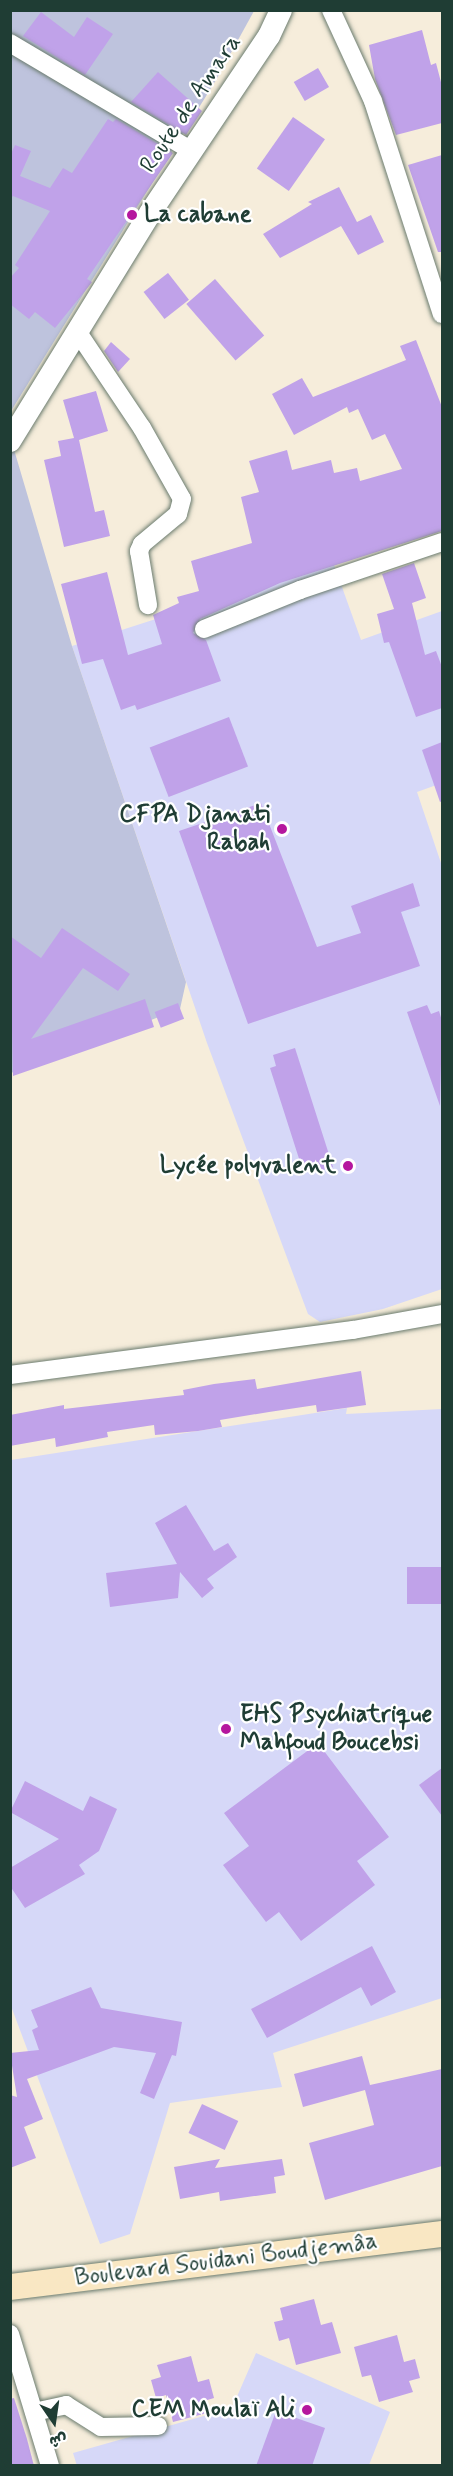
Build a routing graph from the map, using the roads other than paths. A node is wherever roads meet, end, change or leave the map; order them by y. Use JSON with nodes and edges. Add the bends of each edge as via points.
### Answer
{"nodes":[{"id":1,"x":281,"y":10,"type":"edge"},
{"id":2,"x":331,"y":10,"type":"edge"},
{"id":3,"x":10,"y":43,"type":"edge"},
{"id":4,"x":192,"y":151,"type":"junction"},
{"id":5,"x":442,"y":314,"type":"edge"},
{"id":6,"x":78,"y":331,"type":"junction"},
{"id":7,"x":10,"y":441,"type":"edge"},
{"id":8,"x":442,"y":542,"type":"edge"},
{"id":9,"x":148,"y":605,"type":"dead end"},
{"id":10,"x":204,"y":629,"type":"dead end"},
{"id":11,"x":442,"y":1314,"type":"edge"},
{"id":12,"x":10,"y":1375,"type":"edge"},
{"id":13,"x":440,"y":2235,"type":"edge"},
{"id":14,"x":10,"y":2287,"type":"edge"},
{"id":15,"x":10,"y":2334,"type":"edge"},
{"id":16,"x":34,"y":2412,"type":"junction"},
{"id":17,"x":158,"y":2426,"type":"dead end"},
{"id":18,"x":50,"y":2466,"type":"edge"}],
"edges":[{"from":1,"to":4,"type":"street","name":"Route de Amara","via":[[269,36]]},
{"from":2,"to":5,"type":"street","via":[[373,101]]},
{"from":3,"to":4,"type":"street"},
{"from":4,"to":6,"type":"street","name":"Route de Amara"},
{"from":6,"to":7,"type":"street","name":"Route de Amara"},
{"from":6,"to":9,"type":"street","via":[[183,499],[178,514],[139,551]]},
{"from":8,"to":10,"type":"street","via":[[300,590]]},
{"from":11,"to":12,"type":"street","via":[[353,1330]]},
{"from":13,"to":14,"type":"main road","name":"Boulevard Souidani Boudjemâa"},
{"from":15,"to":16,"type":"street"},
{"from":16,"to":17,"type":"street","via":[[66,2405],[101,2427]]},
{"from":16,"to":18,"type":"street"}]}
